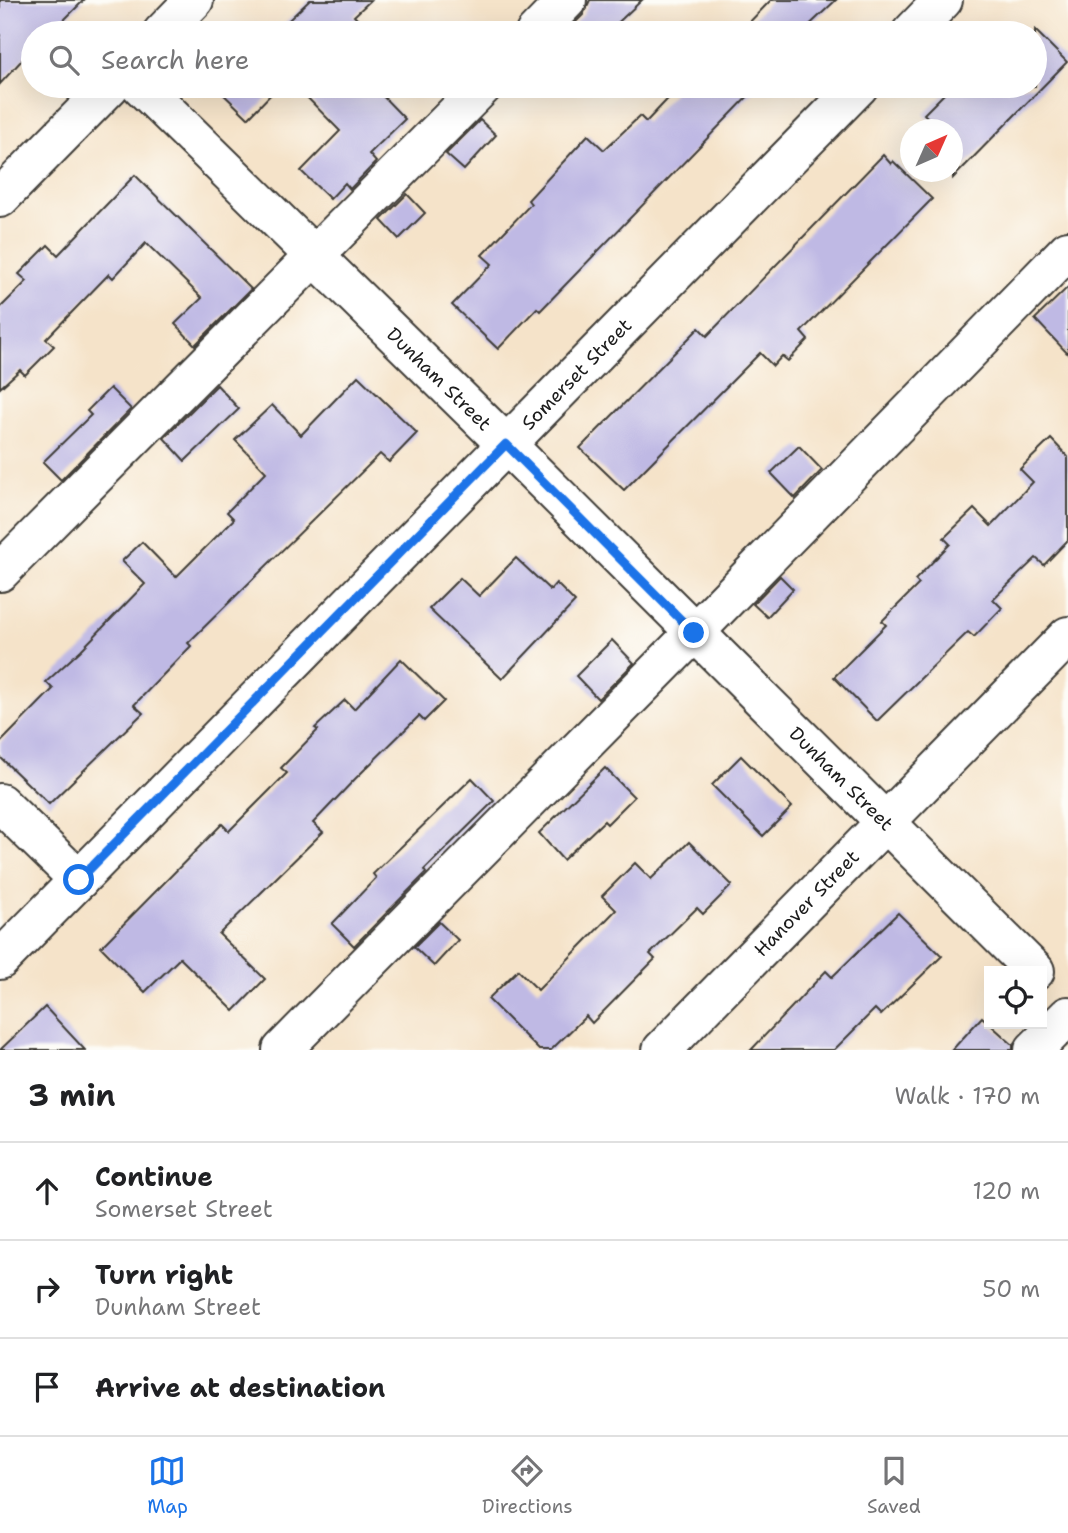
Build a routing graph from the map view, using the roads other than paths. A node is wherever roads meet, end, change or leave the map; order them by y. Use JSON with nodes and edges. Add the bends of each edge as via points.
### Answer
{"nodes":[{"id":1,"x":194,"y":0,"type":"edge"},
{"id":2,"x":567,"y":0,"type":"edge"},
{"id":3,"x":943,"y":0,"type":"edge"},
{"id":4,"x":174,"y":21,"type":"edge"},
{"id":5,"x":547,"y":21,"type":"edge"},
{"id":6,"x":923,"y":21,"type":"edge"},
{"id":7,"x":98,"y":98,"type":"edge"},
{"id":8,"x":153,"y":98,"type":"edge"},
{"id":9,"x":471,"y":98,"type":"edge"},
{"id":10,"x":847,"y":98,"type":"edge"},
{"id":11,"x":0,"y":198,"type":"edge"},
{"id":12,"x":1068,"y":250,"type":"edge"},
{"id":13,"x":315,"y":257,"type":"junction"},
{"id":14,"x":506,"y":444,"type":"junction"},
{"id":15,"x":0,"y":572,"type":"edge"},
{"id":16,"x":694,"y":633,"type":"junction"},
{"id":17,"x":1068,"y":636,"type":"edge"},
{"id":18,"x":0,"y":803,"type":"edge"},
{"id":19,"x":884,"y":823,"type":"junction"},
{"id":20,"x":79,"y":880,"type":"junction"},
{"id":21,"x":0,"y":960,"type":"edge"},
{"id":22,"x":1030,"y":966,"type":"edge"},
{"id":23,"x":1047,"y":983,"type":"edge"},
{"id":24,"x":1068,"y":1004,"type":"edge"},
{"id":25,"x":1068,"y":1016,"type":"edge"},
{"id":26,"x":282,"y":1050,"type":"edge"},
{"id":27,"x":662,"y":1050,"type":"edge"},
{"id":28,"x":1034,"y":1050,"type":"edge"}],
"edges":[{"from":1,"to":4,"type":"street"},
{"from":2,"to":5,"type":"street"},
{"from":3,"to":6,"type":"street"},
{"from":7,"to":11,"type":"street"},
{"from":8,"to":13,"type":"street","name":"Dunham Street"},
{"from":9,"to":13,"type":"street"},
{"from":10,"to":14,"type":"street","name":"Somerset Street"},
{"from":12,"to":16,"type":"street"},
{"from":13,"to":14,"type":"street","name":"Dunham Street"},
{"from":13,"to":15,"type":"street"},
{"from":14,"to":16,"type":"street","name":"Dunham Street"},
{"from":14,"to":20,"type":"street","name":"Somerset Street"},
{"from":16,"to":19,"type":"street","name":"Dunham Street"},
{"from":16,"to":26,"type":"street"},
{"from":17,"to":19,"type":"street","name":"Hanover Street"},
{"from":18,"to":20,"type":"street"},
{"from":19,"to":22,"type":"street","name":"Dunham Street"},
{"from":19,"to":27,"type":"street","name":"Hanover Street"},
{"from":20,"to":21,"type":"street","name":"Somerset Street"},
{"from":23,"to":24,"type":"street"},
{"from":25,"to":28,"type":"street"}]}
